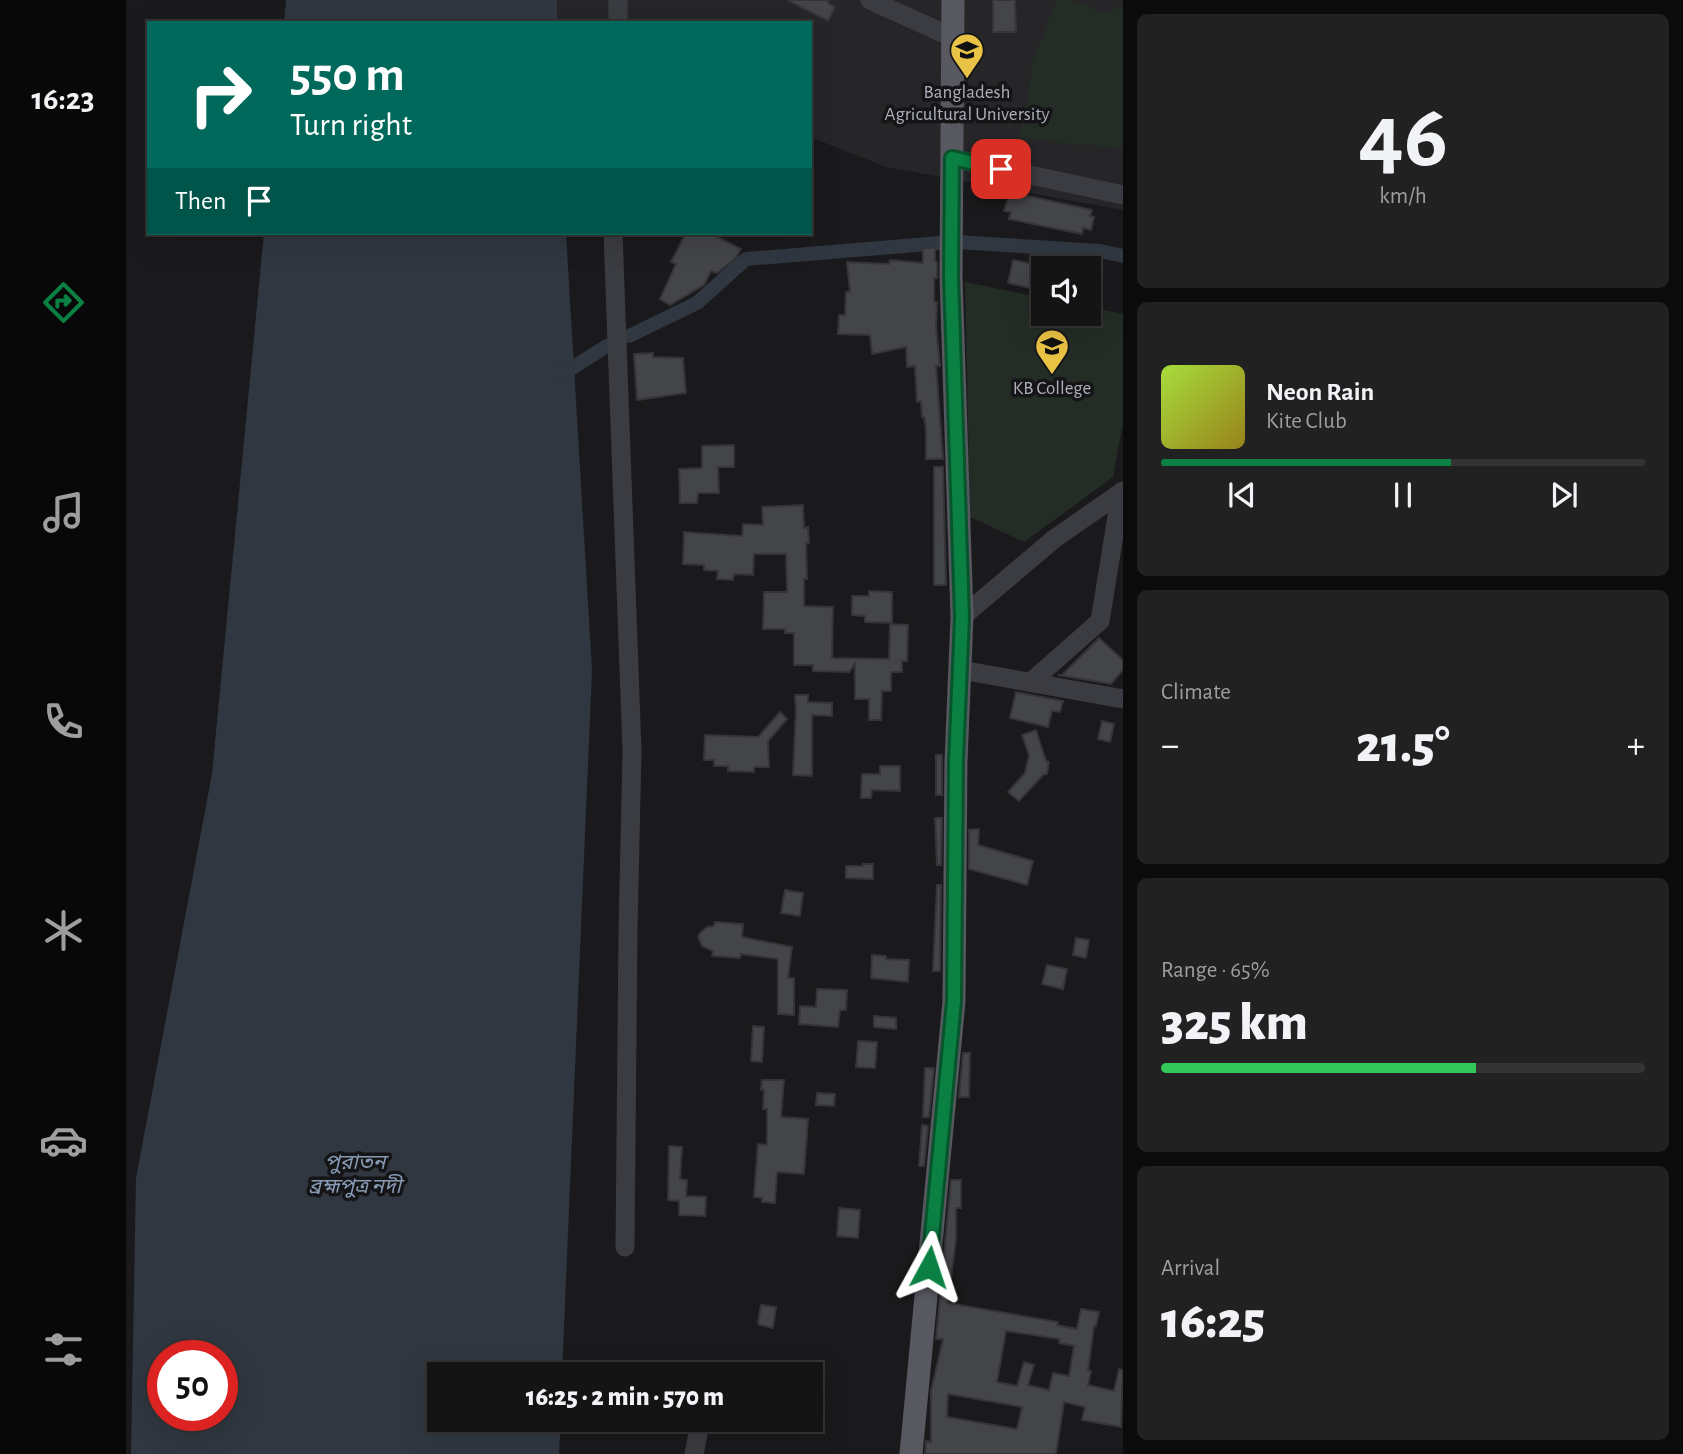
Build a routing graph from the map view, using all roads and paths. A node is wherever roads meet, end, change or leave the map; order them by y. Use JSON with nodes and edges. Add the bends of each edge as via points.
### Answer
{"nodes":[{"id":1,"x":618,"y":0,"type":"edge"},
{"id":2,"x":870,"y":0,"type":"edge"},
{"id":3,"x":953,"y":0,"type":"edge"},
{"id":4,"x":618,"y":21,"type":"edge"},
{"id":5,"x":954,"y":38,"type":"junction"},
{"id":6,"x":952,"y":158,"type":"junction"},
{"id":7,"x":1123,"y":195,"type":"edge"},
{"id":8,"x":613,"y":235,"type":"edge"},
{"id":9,"x":1122,"y":491,"type":"edge"},
{"id":10,"x":962,"y":617,"type":"junction"},
{"id":11,"x":961,"y":670,"type":"junction"},
{"id":12,"x":1032,"y":681,"type":"junction"},
{"id":13,"x":1123,"y":699,"type":"edge"},
{"id":14,"x":625,"y":1247,"type":"dead end"},
{"id":15,"x":698,"y":1432,"type":"edge"},
{"id":16,"x":694,"y":1454,"type":"edge"},
{"id":17,"x":911,"y":1454,"type":"edge"}],
"edges":[{"from":1,"to":4,"type":"street"},
{"from":2,"to":5,"type":"street"},
{"from":3,"to":5,"type":"main road"},
{"from":5,"to":6,"type":"main road"},
{"from":6,"to":7,"type":"street"},
{"from":6,"to":10,"type":"main road","via":[[951,276]]},
{"from":8,"to":14,"type":"street","via":[[632,751]]},
{"from":9,"to":10,"type":"street","via":[[1054,539]]},
{"from":9,"to":12,"type":"street","via":[[1100,621]]},
{"from":10,"to":11,"type":"main road"},
{"from":11,"to":12,"type":"street"},
{"from":11,"to":17,"type":"main road","via":[[954,1001]]},
{"from":12,"to":13,"type":"street"},
{"from":15,"to":16,"type":"street"}]}
